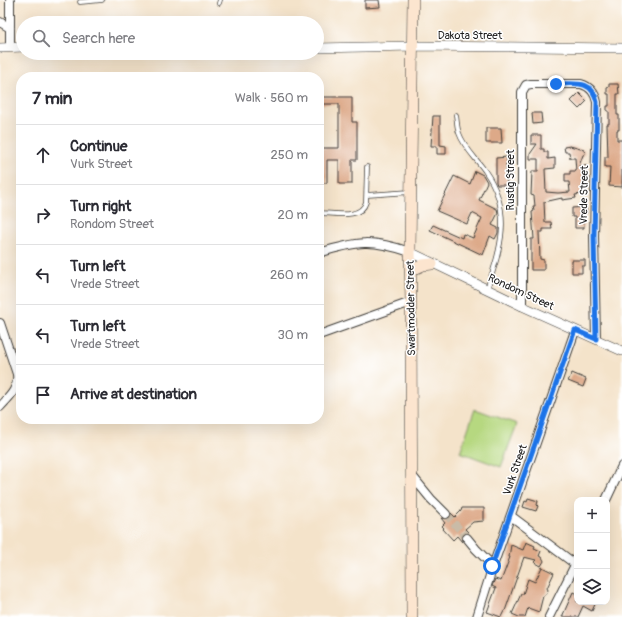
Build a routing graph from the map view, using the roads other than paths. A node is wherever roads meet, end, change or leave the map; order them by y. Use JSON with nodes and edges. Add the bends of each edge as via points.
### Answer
{"nodes":[{"id":1,"x":10,"y":0,"type":"edge"},
{"id":2,"x":102,"y":0,"type":"edge"},
{"id":3,"x":414,"y":0,"type":"edge"},
{"id":4,"x":80,"y":2,"type":"dead end"},
{"id":5,"x":0,"y":22,"type":"edge"},
{"id":6,"x":10,"y":28,"type":"junction"},
{"id":7,"x":413,"y":46,"type":"junction"},
{"id":8,"x":10,"y":47,"type":"junction"},
{"id":9,"x":16,"y":47,"type":"edge"},
{"id":10,"x":0,"y":48,"type":"edge"},
{"id":11,"x":324,"y":48,"type":"edge"},
{"id":12,"x":622,"y":48,"type":"edge"},
{"id":13,"x":556,"y":84,"type":"joint"},
{"id":14,"x":456,"y":115,"type":"dead end"},
{"id":15,"x":367,"y":167,"type":"dead end"},
{"id":16,"x":411,"y":192,"type":"junction"},
{"id":17,"x":367,"y":195,"type":"junction"},
{"id":18,"x":324,"y":213,"type":"edge"},
{"id":19,"x":324,"y":251,"type":"edge"},
{"id":20,"x":410,"y":252,"type":"junction"},
{"id":21,"x":432,"y":264,"type":"junction"},
{"id":22,"x":410,"y":271,"type":"junction"},
{"id":23,"x":486,"y":289,"type":"junction"},
{"id":24,"x":411,"y":302,"type":"junction"},
{"id":25,"x":522,"y":306,"type":"junction"},
{"id":26,"x":0,"y":323,"type":"edge"},
{"id":27,"x":575,"y":330,"type":"junction"},
{"id":28,"x":2,"y":333,"type":"edge"},
{"id":29,"x":324,"y":333,"type":"edge"},
{"id":30,"x":596,"y":339,"type":"junction"},
{"id":31,"x":622,"y":351,"type":"edge"},
{"id":32,"x":16,"y":371,"type":"edge"},
{"id":33,"x":16,"y":387,"type":"edge"},
{"id":34,"x":0,"y":408,"type":"edge"},
{"id":35,"x":622,"y":466,"type":"edge"},
{"id":36,"x":412,"y":477,"type":"junction"},
{"id":37,"x":607,"y":497,"type":"edge"},
{"id":38,"x":446,"y":514,"type":"tunnel mouth"},
{"id":39,"x":511,"y":516,"type":"junction"},
{"id":40,"x":467,"y":538,"type":"tunnel mouth"},
{"id":41,"x":574,"y":561,"type":"edge"},
{"id":42,"x":492,"y":566,"type":"junction"},
{"id":43,"x":574,"y":566,"type":"edge"},
{"id":44,"x":412,"y":617,"type":"edge"},
{"id":45,"x":476,"y":617,"type":"edge"},
{"id":46,"x":549,"y":617,"type":"edge"}],
"edges":[{"from":1,"to":6,"type":"street"},
{"from":2,"to":4,"type":"lane"},
{"from":3,"to":7,"type":"main road","name":"Swartmodder Street"},
{"from":5,"to":6,"type":"street"},
{"from":6,"to":8,"type":"street"},
{"from":7,"to":11,"type":"street","name":"Dakota Street"},
{"from":7,"to":12,"type":"street","name":"Dakota Street"},
{"from":7,"to":16,"type":"main road","name":"Swartmodder Street"},
{"from":8,"to":9,"type":"street"},
{"from":8,"to":10,"type":"street"},
{"from":13,"to":25,"type":"street","name":"Rustig Street","via":[[530,84],[526,85],[522,92]]},
{"from":13,"to":30,"type":"street","name":"Vrede Street","via":[[586,85],[594,92],[597,102],[594,236]]},
{"from":14,"to":23,"type":"lane","via":[[458,132],[462,140],[493,184],[502,218],[501,240]]},
{"from":15,"to":17,"type":"lane"},
{"from":16,"to":17,"type":"lane"},
{"from":16,"to":20,"type":"main road","name":"Swartmodder Street"},
{"from":17,"to":18,"type":"lane","via":[[364,207],[357,213]]},
{"from":19,"to":20,"type":"street","via":[[367,242]]},
{"from":20,"to":21,"type":"street","name":"Rondom Street"},
{"from":20,"to":22,"type":"main road","name":"Swartmodder Street"},
{"from":21,"to":22,"type":"main road"},
{"from":21,"to":23,"type":"street","name":"Rondom Street"},
{"from":22,"to":24,"type":"main road","name":"Swartmodder Street"},
{"from":23,"to":25,"type":"street","name":"Rondom Street"},
{"from":24,"to":29,"type":"street"},
{"from":24,"to":36,"type":"main road","name":"Swartmodder Street"},
{"from":25,"to":27,"type":"street","name":"Rondom Street"},
{"from":26,"to":28,"type":"street"},
{"from":27,"to":30,"type":"street","name":"Rondom Street"},
{"from":27,"to":39,"type":"street","name":"Vurk Street"},
{"from":28,"to":32,"type":"street"},
{"from":30,"to":31,"type":"street","name":"Rondom Street"},
{"from":33,"to":34,"type":"street"},
{"from":35,"to":37,"type":"street"},
{"from":36,"to":38,"type":"street"},
{"from":36,"to":44,"type":"main road","name":"Swartmodder Street"},
{"from":39,"to":41,"type":"street"},
{"from":39,"to":42,"type":"street","name":"Vurk Street"},
{"from":40,"to":42,"type":"street"},
{"from":42,"to":45,"type":"street","name":"Vurk Street"},
{"from":43,"to":46,"type":"street"}]}
